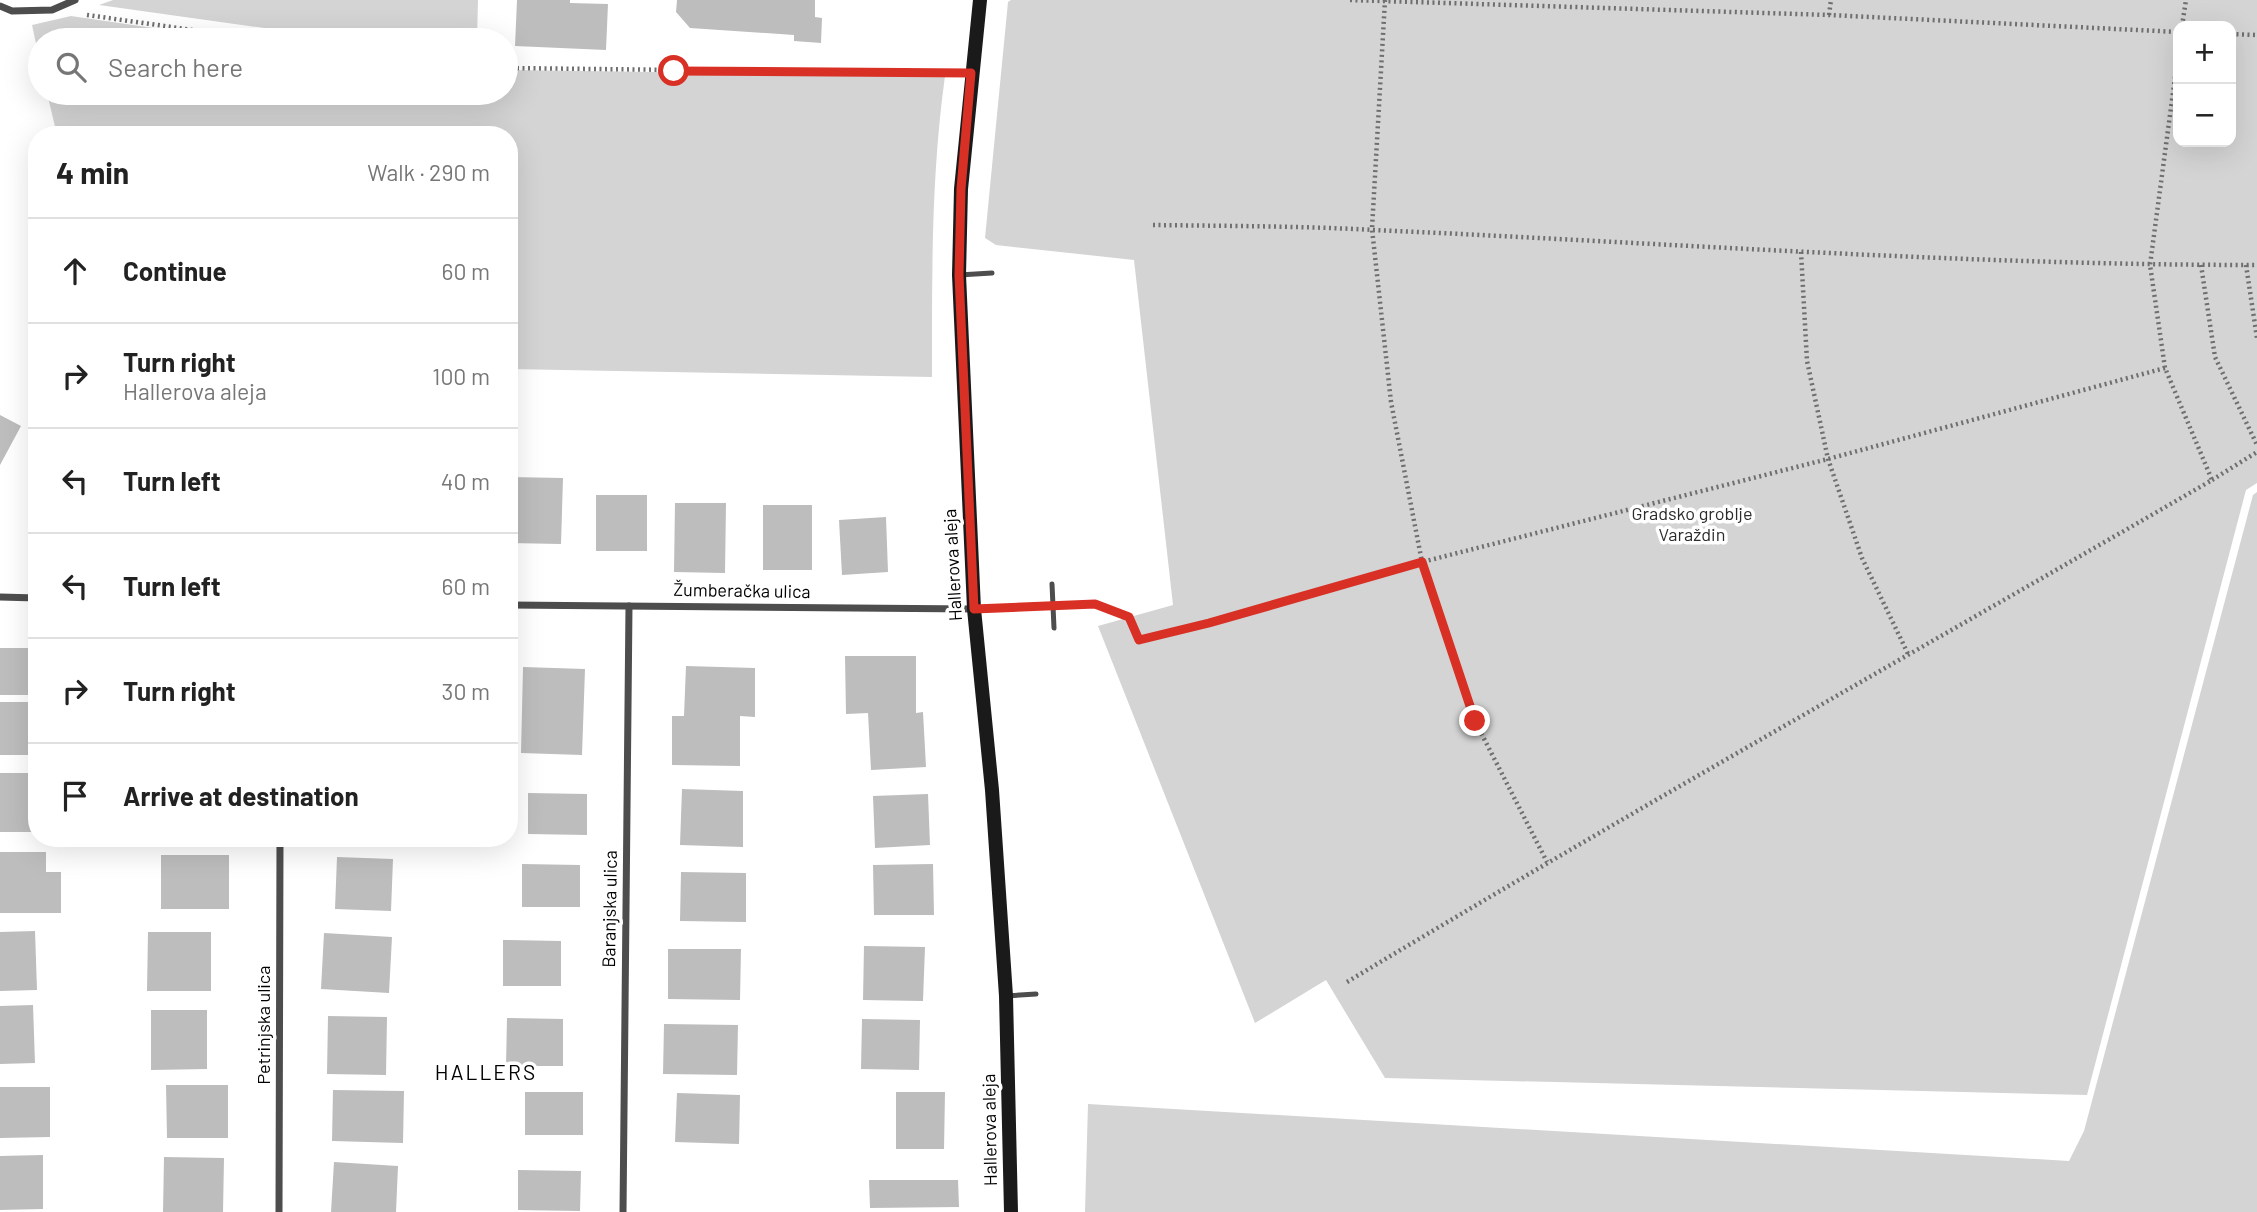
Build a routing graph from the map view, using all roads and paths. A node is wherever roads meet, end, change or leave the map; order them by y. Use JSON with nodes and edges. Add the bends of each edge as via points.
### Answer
{"nodes":[{"id":1,"x":75,"y":0,"type":"edge"},
{"id":2,"x":980,"y":0,"type":"edge"},
{"id":3,"x":1350,"y":0,"type":"edge"},
{"id":4,"x":1831,"y":0,"type":"edge"},
{"id":5,"x":2186,"y":0,"type":"edge"},
{"id":6,"x":1385,"y":1,"type":"edge"},
{"id":7,"x":0,"y":6,"type":"edge"},
{"id":8,"x":52,"y":10,"type":"junction"},
{"id":9,"x":1829,"y":15,"type":"junction"},
{"id":10,"x":2183,"y":21,"type":"edge"},
{"id":11,"x":178,"y":28,"type":"edge"},
{"id":12,"x":2173,"y":32,"type":"edge"},
{"id":13,"x":2236,"y":34,"type":"edge"},
{"id":14,"x":2257,"y":35,"type":"edge"},
{"id":15,"x":518,"y":68,"type":"edge"},
{"id":16,"x":971,"y":73,"type":"junction"},
{"id":17,"x":2174,"y":84,"type":"edge"},
{"id":18,"x":1153,"y":225,"type":"dead end"},
{"id":19,"x":1372,"y":229,"type":"junction"},
{"id":20,"x":1801,"y":252,"type":"junction"},
{"id":21,"x":2150,"y":265,"type":"junction"},
{"id":22,"x":2201,"y":265,"type":"junction"},
{"id":23,"x":2246,"y":265,"type":"junction"},
{"id":24,"x":2257,"y":265,"type":"edge"},
{"id":25,"x":992,"y":273,"type":"dead end"},
{"id":26,"x":959,"y":275,"type":"junction"},
{"id":27,"x":2257,"y":338,"type":"edge"},
{"id":28,"x":2165,"y":368,"type":"junction"},
{"id":29,"x":2257,"y":445,"type":"edge"},
{"id":30,"x":2257,"y":452,"type":"edge"},
{"id":31,"x":1828,"y":459,"type":"junction"},
{"id":32,"x":2211,"y":480,"type":"junction"},
{"id":33,"x":1422,"y":562,"type":"junction"},
{"id":34,"x":1052,"y":584,"type":"dead end"},
{"id":35,"x":0,"y":597,"type":"edge"},
{"id":36,"x":28,"y":598,"type":"edge"},
{"id":37,"x":518,"y":605,"type":"edge"},
{"id":38,"x":629,"y":606,"type":"junction"},
{"id":39,"x":1053,"y":606,"type":"junction"},
{"id":40,"x":974,"y":609,"type":"junction"},
{"id":41,"x":1054,"y":628,"type":"dead end"},
{"id":42,"x":1909,"y":656,"type":"junction"},
{"id":43,"x":280,"y":847,"type":"edge"},
{"id":44,"x":1547,"y":862,"type":"junction"},
{"id":45,"x":1347,"y":982,"type":"dead end"},
{"id":46,"x":1036,"y":994,"type":"dead end"},
{"id":47,"x":1006,"y":996,"type":"junction"},
{"id":48,"x":279,"y":1212,"type":"edge"},
{"id":49,"x":623,"y":1212,"type":"edge"},
{"id":50,"x":1011,"y":1212,"type":"edge"}],
"edges":[{"from":1,"to":8,"type":"street"},
{"from":2,"to":16,"type":"main road","name":"Hallerova aleja"},
{"from":3,"to":6,"type":"path"},
{"from":4,"to":9,"type":"path"},
{"from":5,"to":10,"type":"path"},
{"from":6,"to":9,"type":"path"},
{"from":6,"to":19,"type":"path"},
{"from":7,"to":8,"type":"street","via":[[12,11]]},
{"from":8,"to":11,"type":"path"},
{"from":9,"to":12,"type":"path"},
{"from":13,"to":14,"type":"path"},
{"from":15,"to":16,"type":"path"},
{"from":16,"to":26,"type":"main road","name":"Hallerova aleja"},
{"from":17,"to":21,"type":"path"},
{"from":18,"to":19,"type":"path"},
{"from":19,"to":20,"type":"path"},
{"from":19,"to":33,"type":"path","via":[[1391,402]]},
{"from":20,"to":21,"type":"path"},
{"from":20,"to":31,"type":"path","via":[[1807,362]]},
{"from":21,"to":22,"type":"path"},
{"from":21,"to":28,"type":"path"},
{"from":22,"to":23,"type":"path"},
{"from":22,"to":29,"type":"path","via":[[2215,357]]},
{"from":23,"to":24,"type":"path"},
{"from":23,"to":27,"type":"path"},
{"from":25,"to":26,"type":"lane"},
{"from":26,"to":40,"type":"main road","name":"Hallerova aleja"},
{"from":28,"to":31,"type":"path"},
{"from":28,"to":32,"type":"path"},
{"from":30,"to":32,"type":"path"},
{"from":31,"to":33,"type":"path"},
{"from":31,"to":42,"type":"path","via":[[1862,558]]},
{"from":32,"to":42,"type":"path"},
{"from":33,"to":39,"type":"path","via":[[1139,640],[1129,617],[1095,604]]},
{"from":33,"to":44,"type":"path","via":[[1475,721]]},
{"from":34,"to":39,"type":"lane"},
{"from":35,"to":36,"type":"street"},
{"from":37,"to":38,"type":"street","name":"Žumberačka ulica"},
{"from":38,"to":40,"type":"street","name":"Žumberačka ulica"},
{"from":38,"to":49,"type":"street","name":"Baranjska ulica"},
{"from":39,"to":40,"type":"lane"},
{"from":39,"to":41,"type":"lane"},
{"from":40,"to":47,"type":"main road","name":"Hallerova aleja"},
{"from":42,"to":44,"type":"path"},
{"from":43,"to":48,"type":"street","name":"Petrinjska ulica"},
{"from":44,"to":45,"type":"path"},
{"from":46,"to":47,"type":"lane"},
{"from":47,"to":50,"type":"main road","name":"Hallerova aleja"}]}
